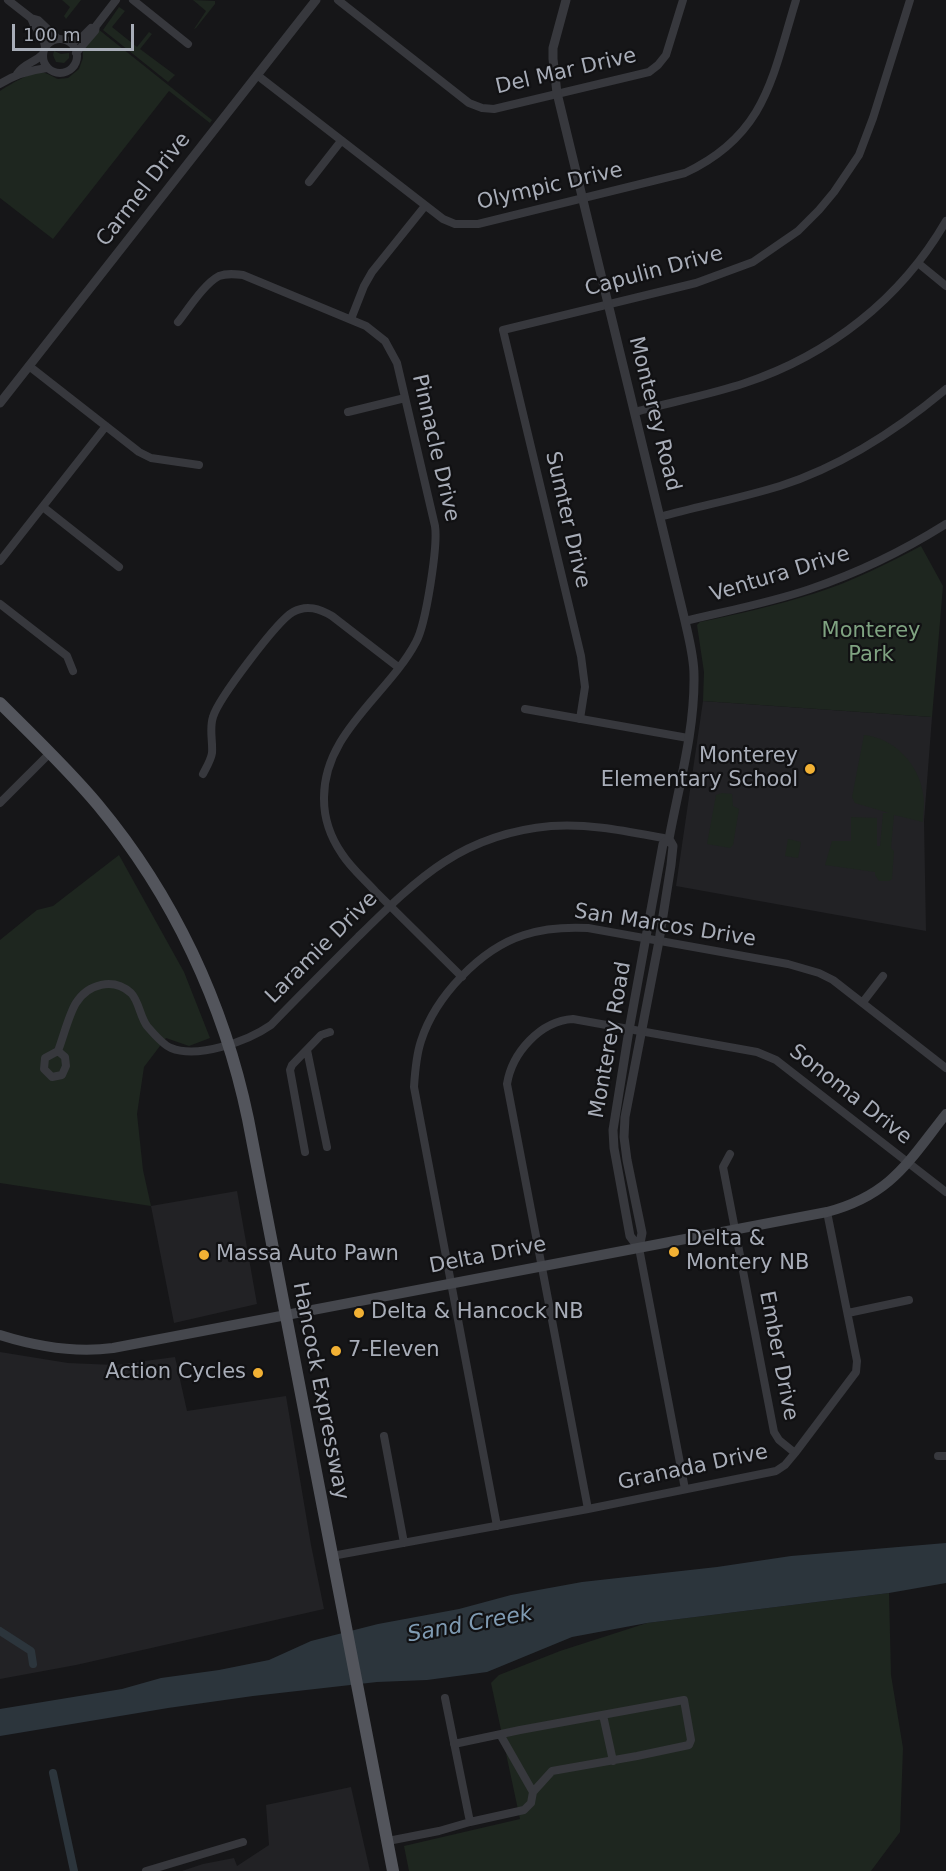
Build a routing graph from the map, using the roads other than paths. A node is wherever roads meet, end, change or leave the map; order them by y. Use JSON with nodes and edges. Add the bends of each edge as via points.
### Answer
{"nodes":[{"id":1,"x":8,"y":0,"type":"edge"},
{"id":2,"x":116,"y":0,"type":"edge"},
{"id":3,"x":133,"y":0,"type":"edge"},
{"id":4,"x":316,"y":0,"type":"edge"},
{"id":5,"x":338,"y":0,"type":"edge"},
{"id":6,"x":566,"y":0,"type":"edge"},
{"id":7,"x":683,"y":0,"type":"edge"},
{"id":8,"x":796,"y":0,"type":"edge"},
{"id":9,"x":910,"y":0,"type":"edge"},
{"id":10,"x":31,"y":18,"type":"junction"},
{"id":11,"x":96,"y":26,"type":"junction"},
{"id":12,"x":58,"y":39,"type":"junction"},
{"id":13,"x":71,"y":43,"type":"junction"},
{"id":14,"x":188,"y":44,"type":"dead end"},
{"id":15,"x":44,"y":50,"type":"junction"},
{"id":16,"x":76,"y":53,"type":"junction"},
{"id":17,"x":47,"y":68,"type":"junction"},
{"id":18,"x":17,"y":74,"type":"junction"},
{"id":19,"x":257,"y":75,"type":"junction"},
{"id":20,"x":1,"y":81,"type":"edge"},
{"id":21,"x":557,"y":93,"type":"junction"},
{"id":22,"x":342,"y":141,"type":"junction"},
{"id":23,"x":309,"y":182,"type":"dead end"},
{"id":24,"x":583,"y":198,"type":"junction"},
{"id":25,"x":424,"y":206,"type":"junction"},
{"id":26,"x":946,"y":221,"type":"edge"},
{"id":27,"x":918,"y":263,"type":"junction"},
{"id":28,"x":946,"y":286,"type":"edge"},
{"id":29,"x":609,"y":303,"type":"junction"},
{"id":30,"x":351,"y":319,"type":"junction"},
{"id":31,"x":178,"y":322,"type":"dead end"},
{"id":32,"x":503,"y":330,"type":"joint"},
{"id":33,"x":29,"y":366,"type":"junction"},
{"id":34,"x":946,"y":388,"type":"edge"},
{"id":35,"x":405,"y":398,"type":"junction"},
{"id":36,"x":0,"y":403,"type":"edge"},
{"id":37,"x":348,"y":412,"type":"dead end"},
{"id":38,"x":635,"y":412,"type":"junction"},
{"id":39,"x":106,"y":426,"type":"junction"},
{"id":40,"x":199,"y":465,"type":"dead end"},
{"id":41,"x":42,"y":507,"type":"junction"},
{"id":42,"x":660,"y":517,"type":"junction"},
{"id":43,"x":946,"y":524,"type":"edge"},
{"id":44,"x":0,"y":561,"type":"edge"},
{"id":45,"x":119,"y":567,"type":"dead end"},
{"id":46,"x":0,"y":604,"type":"edge"},
{"id":47,"x":685,"y":621,"type":"junction"},
{"id":48,"x":398,"y":668,"type":"junction"},
{"id":49,"x":73,"y":671,"type":"dead end"},
{"id":50,"x":0,"y":703,"type":"edge"},
{"id":51,"x":525,"y":709,"type":"dead end"},
{"id":52,"x":580,"y":719,"type":"junction"},
{"id":53,"x":688,"y":738,"type":"junction"},
{"id":54,"x":50,"y":753,"type":"junction"},
{"id":55,"x":203,"y":774,"type":"dead end"},
{"id":56,"x":0,"y":803,"type":"edge"},
{"id":57,"x":669,"y":838,"type":"junction"},
{"id":58,"x":390,"y":906,"type":"junction"},
{"id":59,"x":647,"y":938,"type":"junction"},
{"id":60,"x":659,"y":941,"type":"junction"},
{"id":61,"x":884,"y":976,"type":"dead end"},
{"id":62,"x":462,"y":977,"type":"junction"},
{"id":63,"x":863,"y":1002,"type":"junction"},
{"id":64,"x":629,"y":1030,"type":"junction"},
{"id":65,"x":330,"y":1032,"type":"dead end"},
{"id":66,"x":641,"y":1032,"type":"junction"},
{"id":67,"x":229,"y":1044,"type":"junction"},
{"id":68,"x":307,"y":1050,"type":"junction"},
{"id":69,"x":58,"y":1051,"type":"dead end"},
{"id":70,"x":946,"y":1068,"type":"edge"},
{"id":71,"x":946,"y":1114,"type":"edge"},
{"id":72,"x":327,"y":1147,"type":"dead end"},
{"id":73,"x":305,"y":1152,"type":"dead end"},
{"id":74,"x":730,"y":1154,"type":"dead end"},
{"id":75,"x":908,"y":1162,"type":"junction"},
{"id":76,"x":946,"y":1192,"type":"edge"},
{"id":77,"x":827,"y":1212,"type":"junction"},
{"id":78,"x":735,"y":1229,"type":"junction"},
{"id":79,"x":639,"y":1248,"type":"junction"},
{"id":80,"x":541,"y":1266,"type":"junction"},
{"id":81,"x":450,"y":1282,"type":"junction"},
{"id":82,"x":909,"y":1300,"type":"dead end"},
{"id":83,"x":848,"y":1313,"type":"junction"},
{"id":84,"x":285,"y":1315,"type":"junction"},
{"id":85,"x":0,"y":1335,"type":"edge"},
{"id":86,"x":384,"y":1436,"type":"dead end"},
{"id":87,"x":795,"y":1453,"type":"junction"},
{"id":88,"x":685,"y":1489,"type":"junction"},
{"id":89,"x":588,"y":1509,"type":"junction"},
{"id":90,"x":496,"y":1526,"type":"junction"},
{"id":91,"x":404,"y":1543,"type":"junction"},
{"id":92,"x":332,"y":1556,"type":"junction"},
{"id":93,"x":445,"y":1698,"type":"dead end"},
{"id":94,"x":603,"y":1715,"type":"junction"},
{"id":95,"x":501,"y":1736,"type":"junction"},
{"id":96,"x":454,"y":1744,"type":"junction"},
{"id":97,"x":613,"y":1761,"type":"junction"},
{"id":98,"x":533,"y":1792,"type":"junction"},
{"id":99,"x":470,"y":1822,"type":"junction"},
{"id":100,"x":388,"y":1841,"type":"junction"},
{"id":101,"x":243,"y":1842,"type":"dead end"},
{"id":102,"x":146,"y":1871,"type":"edge"},
{"id":103,"x":393,"y":1871,"type":"edge"}],
"edges":[{"from":1,"to":10,"type":"street"},
{"from":2,"to":11,"type":"street"},
{"from":3,"to":14,"type":"street"},
{"from":4,"to":19,"type":"street","name":"Carmel Drive"},
{"from":5,"to":21,"type":"street","name":"Del Mar Drive","via":[[469,103],[494,109]]},
{"from":6,"to":21,"type":"street","name":"Monterey Road","via":[[553,48]]},
{"from":7,"to":21,"type":"street","name":"Del Mar Drive","via":[[666,55],[649,72]]},
{"from":8,"to":24,"type":"street","name":"Olympic Drive","via":[[763,100],[733,143],[685,173]]},
{"from":9,"to":29,"type":"street","name":"Capulin Drive","via":[[859,155],[819,210],[798,231],[753,261],[696,283]]},
{"from":10,"to":12,"type":"street"},
{"from":10,"to":15,"type":"street","via":[[44,37]]},
{"from":11,"to":13,"type":"street"},
{"from":11,"to":16,"type":"street"},
{"from":12,"to":13,"type":"street"},
{"from":12,"to":15,"type":"street"},
{"from":13,"to":16,"type":"street"},
{"from":15,"to":17,"type":"street"},
{"from":15,"to":18,"type":"street"},
{"from":16,"to":17,"type":"street","via":[[75,64],[63,73]]},
{"from":17,"to":18,"type":"street"},
{"from":18,"to":20,"type":"street"},
{"from":19,"to":22,"type":"street","name":"Olympic Drive"},
{"from":19,"to":33,"type":"street","name":"Carmel Drive"},
{"from":21,"to":24,"type":"street","name":"Monterey Road"},
{"from":22,"to":23,"type":"street"},
{"from":22,"to":25,"type":"street","name":"Olympic Drive"},
{"from":24,"to":25,"type":"street","name":"Olympic Drive","via":[[466,225],[443,219]]},
{"from":24,"to":29,"type":"street","name":"Monterey Road"},
{"from":25,"to":30,"type":"street","via":[[372,272]]},
{"from":26,"to":27,"type":"street"},
{"from":27,"to":28,"type":"street"},
{"from":27,"to":38,"type":"street","via":[[862,320],[812,354],[742,384]]},
{"from":29,"to":32,"type":"street","name":"Capulin Drive"},
{"from":29,"to":38,"type":"street","name":"Monterey Road"},
{"from":30,"to":31,"type":"street","name":"Pinnacle Drive","via":[[243,275],[231,274],[210,283]]},
{"from":30,"to":35,"type":"street","name":"Pinnacle Drive","via":[[385,341],[397,363]]},
{"from":32,"to":52,"type":"street","name":"Sumter Drive","via":[[581,657],[585,687]]},
{"from":33,"to":36,"type":"street","name":"Carmel Drive"},
{"from":33,"to":39,"type":"street"},
{"from":34,"to":42,"type":"street","via":[[898,427],[830,465],[780,486]]},
{"from":35,"to":37,"type":"street"},
{"from":35,"to":48,"type":"street","name":"Pinnacle Drive","via":[[436,537],[420,635]]},
{"from":38,"to":42,"type":"street","name":"Monterey Road"},
{"from":39,"to":40,"type":"street","via":[[151,458]]},
{"from":39,"to":41,"type":"street"},
{"from":41,"to":44,"type":"street"},
{"from":41,"to":45,"type":"street"},
{"from":42,"to":47,"type":"street","name":"Monterey Road"},
{"from":43,"to":47,"type":"street","name":"Ventura Drive","via":[[851,574]]},
{"from":46,"to":49,"type":"street","via":[[67,656]]},
{"from":47,"to":53,"type":"street","name":"Monterey Road","via":[[694,673]]},
{"from":48,"to":55,"type":"street","via":[[322,610],[295,610],[281,622],[217,705],[211,729],[212,754]]},
{"from":48,"to":58,"type":"street","name":"Pinnacle Drive","via":[[331,757],[324,789],[328,827],[342,855]]},
{"from":50,"to":54,"type":"main road","name":"Hancock Expressway"},
{"from":51,"to":52,"type":"street"},
{"from":52,"to":53,"type":"street"},
{"from":53,"to":57,"type":"street","name":"Monterey Road"},
{"from":54,"to":56,"type":"street"},
{"from":54,"to":67,"type":"main road","name":"Hancock Expressway","via":[[103,810],[152,880],[197,962]]},
{"from":57,"to":58,"type":"street","name":"Laramie Drive","via":[[602,827],[519,830],[455,854],[418,879]]},
{"from":57,"to":59,"type":"street","name":"Monterey Road","via":[[663,844]]},
{"from":57,"to":60,"type":"street","name":"Monterey Road","via":[[673,846]]},
{"from":58,"to":62,"type":"street","name":"Pinnacle Drive"},
{"from":58,"to":67,"type":"street","name":"Laramie Drive","via":[[271,1024]]},
{"from":59,"to":60,"type":"street","name":"San Marcos Drive"},
{"from":59,"to":62,"type":"street","name":"San Marcos Drive","via":[[588,928],[543,930],[507,943]]},
{"from":59,"to":64,"type":"street","name":"Monterey Road"},
{"from":60,"to":63,"type":"street","name":"San Marcos Drive","via":[[806,968],[833,980]]},
{"from":60,"to":66,"type":"street","name":"Monterey Road"},
{"from":61,"to":63,"type":"street"},
{"from":62,"to":81,"type":"street","name":"San Marcos Drive","via":[[427,1025],[420,1043],[414,1087]]},
{"from":63,"to":70,"type":"street","name":"San Marcos Drive"},
{"from":64,"to":66,"type":"street","name":"Sonoma Drive"},
{"from":64,"to":79,"type":"street","name":"Monterey Road","via":[[613,1130],[630,1236]]},
{"from":64,"to":80,"type":"street","name":"Sonoma Drive","via":[[564,1020],[536,1035],[509,1071],[507,1084]]},
{"from":65,"to":68,"type":"street","via":[[321,1035]]},
{"from":66,"to":75,"type":"street","name":"Sonoma Drive","via":[[768,1055]]},
{"from":66,"to":79,"type":"street","name":"Monterey Road","via":[[624,1137],[642,1233]]},
{"from":67,"to":69,"type":"street","name":"Laramie Drive","via":[[192,1053],[169,1047],[146,1025],[131,994],[112,983],[93,986],[76,1003]]},
{"from":67,"to":84,"type":"main road","name":"Hancock Expressway","via":[[246,1109]]},
{"from":68,"to":72,"type":"street"},
{"from":68,"to":73,"type":"street","via":[[291,1070]]},
{"from":71,"to":75,"type":"main road","name":"Delta Drive"},
{"from":74,"to":78,"type":"street","name":"Ember Drive","via":[[723,1167]]},
{"from":75,"to":76,"type":"street","name":"Sonoma Drive"},
{"from":75,"to":77,"type":"main road","name":"Delta Drive","via":[[870,1196]]},
{"from":77,"to":78,"type":"main road","name":"Delta Drive"},
{"from":77,"to":83,"type":"street","name":"Granada Drive"},
{"from":78,"to":79,"type":"main road","name":"Delta Drive"},
{"from":78,"to":87,"type":"street","name":"Ember Drive","via":[[774,1432]]},
{"from":79,"to":80,"type":"main road","name":"Delta Drive"},
{"from":79,"to":88,"type":"street","name":"Monterey Road"},
{"from":80,"to":81,"type":"main road","name":"Delta Drive"},
{"from":80,"to":89,"type":"street","name":"Sonoma Drive"},
{"from":81,"to":84,"type":"main road","name":"Delta Drive"},
{"from":81,"to":90,"type":"street","name":"San Marcos Drive"},
{"from":82,"to":83,"type":"street"},
{"from":83,"to":87,"type":"street","name":"Granada Drive","via":[[856,1372]]},
{"from":84,"to":85,"type":"main road","name":"Delta Drive","via":[[100,1350],[52,1349]]},
{"from":84,"to":92,"type":"main road","name":"Hancock Expressway"},
{"from":86,"to":91,"type":"street"},
{"from":87,"to":88,"type":"street","name":"Granada Drive","via":[[776,1472]]},
{"from":88,"to":89,"type":"street","name":"Granada Drive"},
{"from":89,"to":90,"type":"street","name":"Granada Drive"},
{"from":90,"to":91,"type":"street","name":"Granada Drive"},
{"from":91,"to":92,"type":"street","name":"Granada Drive"},
{"from":92,"to":100,"type":"main road","name":"Hancock Expressway"},
{"from":93,"to":96,"type":"street"},
{"from":94,"to":95,"type":"street"},
{"from":94,"to":97,"type":"street"},
{"from":94,"to":97,"type":"street","via":[[684,1700],[689,1745]]},
{"from":95,"to":96,"type":"street"},
{"from":95,"to":98,"type":"street"},
{"from":96,"to":99,"type":"street"},
{"from":97,"to":98,"type":"street","via":[[552,1771]]},
{"from":98,"to":99,"type":"street","via":[[531,1803],[524,1810]]},
{"from":99,"to":100,"type":"street"},
{"from":100,"to":103,"type":"main road","name":"Hancock Expressway"},
{"from":101,"to":102,"type":"street"}]}
